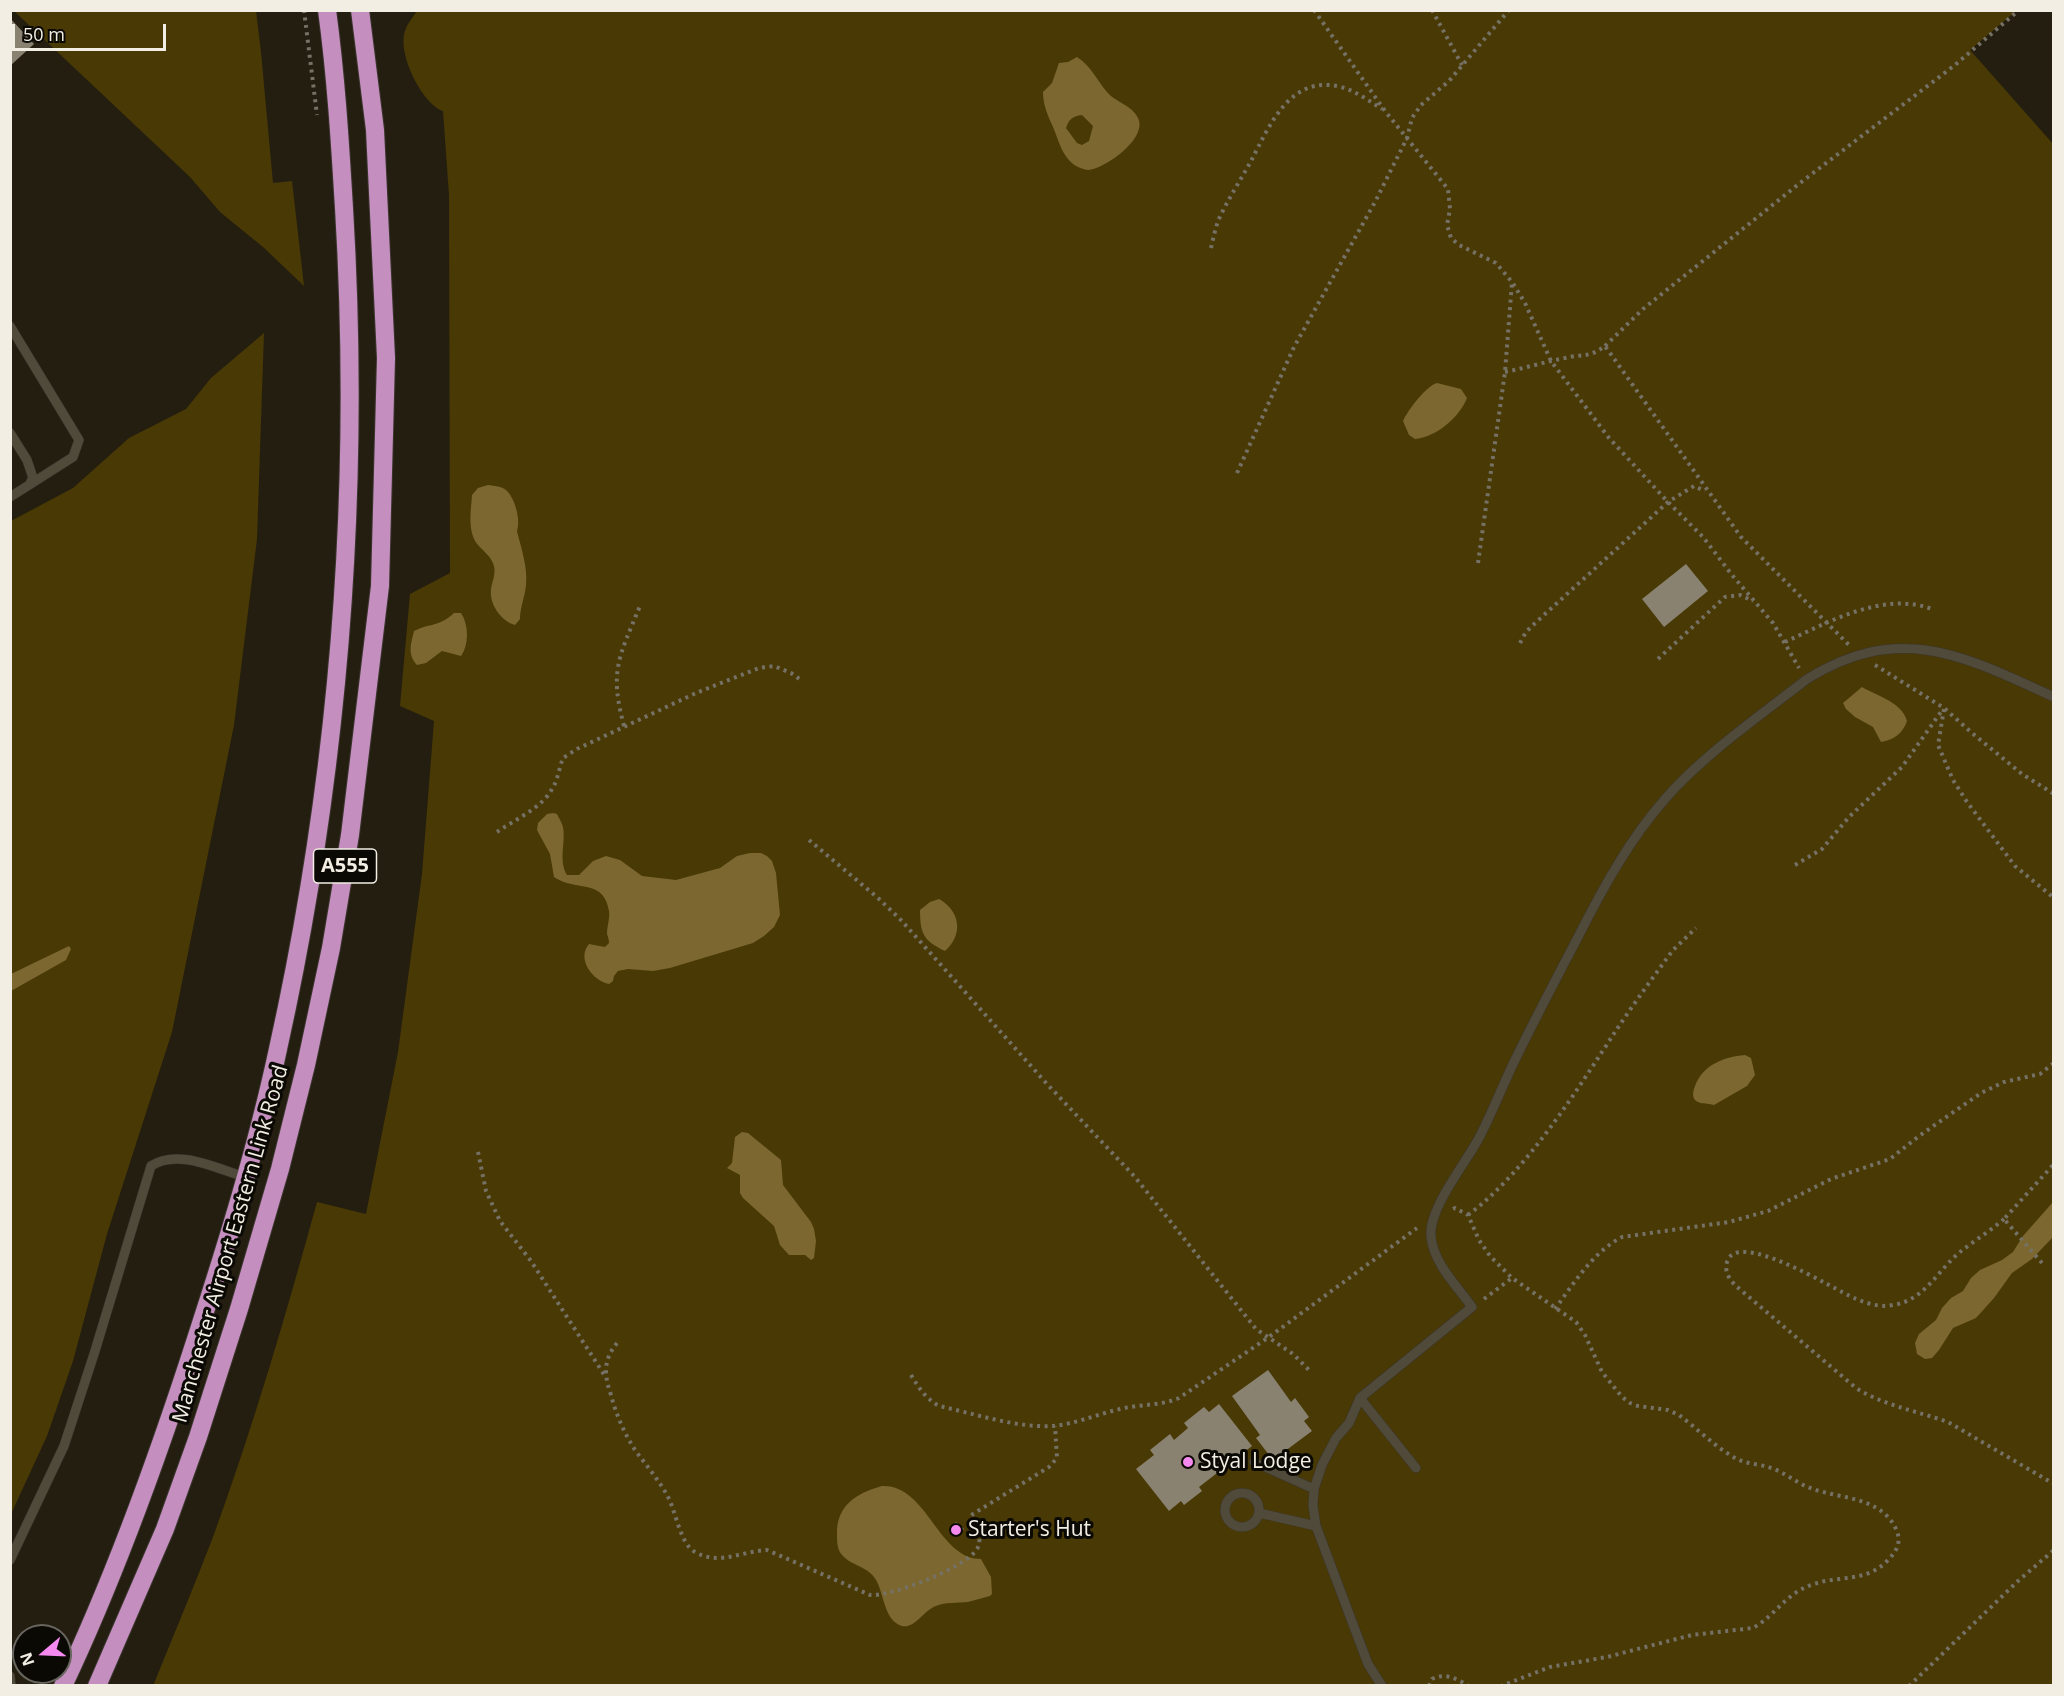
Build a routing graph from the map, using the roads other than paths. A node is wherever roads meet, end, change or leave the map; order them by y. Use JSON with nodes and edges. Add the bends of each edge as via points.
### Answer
{"nodes":[{"id":1,"x":327,"y":10,"type":"edge"},
{"id":2,"x":360,"y":10,"type":"edge"},
{"id":3,"x":10,"y":326,"type":"edge"},
{"id":4,"x":10,"y":433,"type":"edge"},
{"id":5,"x":29,"y":485,"type":"junction"},
{"id":6,"x":10,"y":497,"type":"edge"},
{"id":7,"x":2054,"y":697,"type":"edge"},
{"id":8,"x":245,"y":1177,"type":"junction"},
{"id":9,"x":1360,"y":1398,"type":"junction"},
{"id":10,"x":1254,"y":1462,"type":"dead end"},
{"id":11,"x":1416,"y":1468,"type":"dead end"},
{"id":12,"x":1314,"y":1489,"type":"junction"},
{"id":13,"x":1259,"y":1513,"type":"dead end"},
{"id":14,"x":1316,"y":1526,"type":"junction"},
{"id":15,"x":10,"y":1560,"type":"edge"},
{"id":16,"x":10,"y":1676,"type":"edge"},
{"id":17,"x":11,"y":1686,"type":"edge"},
{"id":18,"x":63,"y":1686,"type":"edge"},
{"id":19,"x":97,"y":1686,"type":"edge"},
{"id":20,"x":1382,"y":1686,"type":"edge"}],
"edges":[{"from":1,"to":8,"type":"highway","name":"Manchester Airport Eastern Link Road","number":"A555","via":[[339,136],[350,354],[344,580],[333,710],[300,943],[278,1053]]},
{"from":2,"to":19,"type":"highway","name":"Manchester Airport Eastern Link Road","number":"A555","via":[[375,130],[386,358],[380,586],[350,835],[306,1065],[239,1309],[165,1529]]},
{"from":3,"to":5,"type":"lane","via":[[79,440],[73,457]]},
{"from":4,"to":5,"type":"lane","via":[[31,469],[33,478]]},
{"from":5,"to":6,"type":"lane"},
{"from":7,"to":9,"type":"lane","via":[[1985,665],[1936,650],[1893,648],[1858,654],[1807,678],[1687,775],[1648,819],[1604,887],[1515,1058],[1480,1138],[1435,1215],[1431,1239],[1436,1252],[1472,1307]]},
{"from":8,"to":15,"type":"lane","via":[[189,1160],[161,1159],[151,1166],[64,1446]]},
{"from":8,"to":18,"type":"highway","name":"Manchester Airport Eastern Link Road","number":"A555","via":[[168,1425]]},
{"from":9,"to":11,"type":"lane"},
{"from":9,"to":12,"type":"lane","via":[[1349,1423],[1329,1450]]},
{"from":10,"to":12,"type":"lane"},
{"from":12,"to":14,"type":"lane"},
{"from":13,"to":14,"type":"lane"},
{"from":14,"to":20,"type":"lane","via":[[1368,1664]]},
{"from":16,"to":17,"type":"lane"}]}
